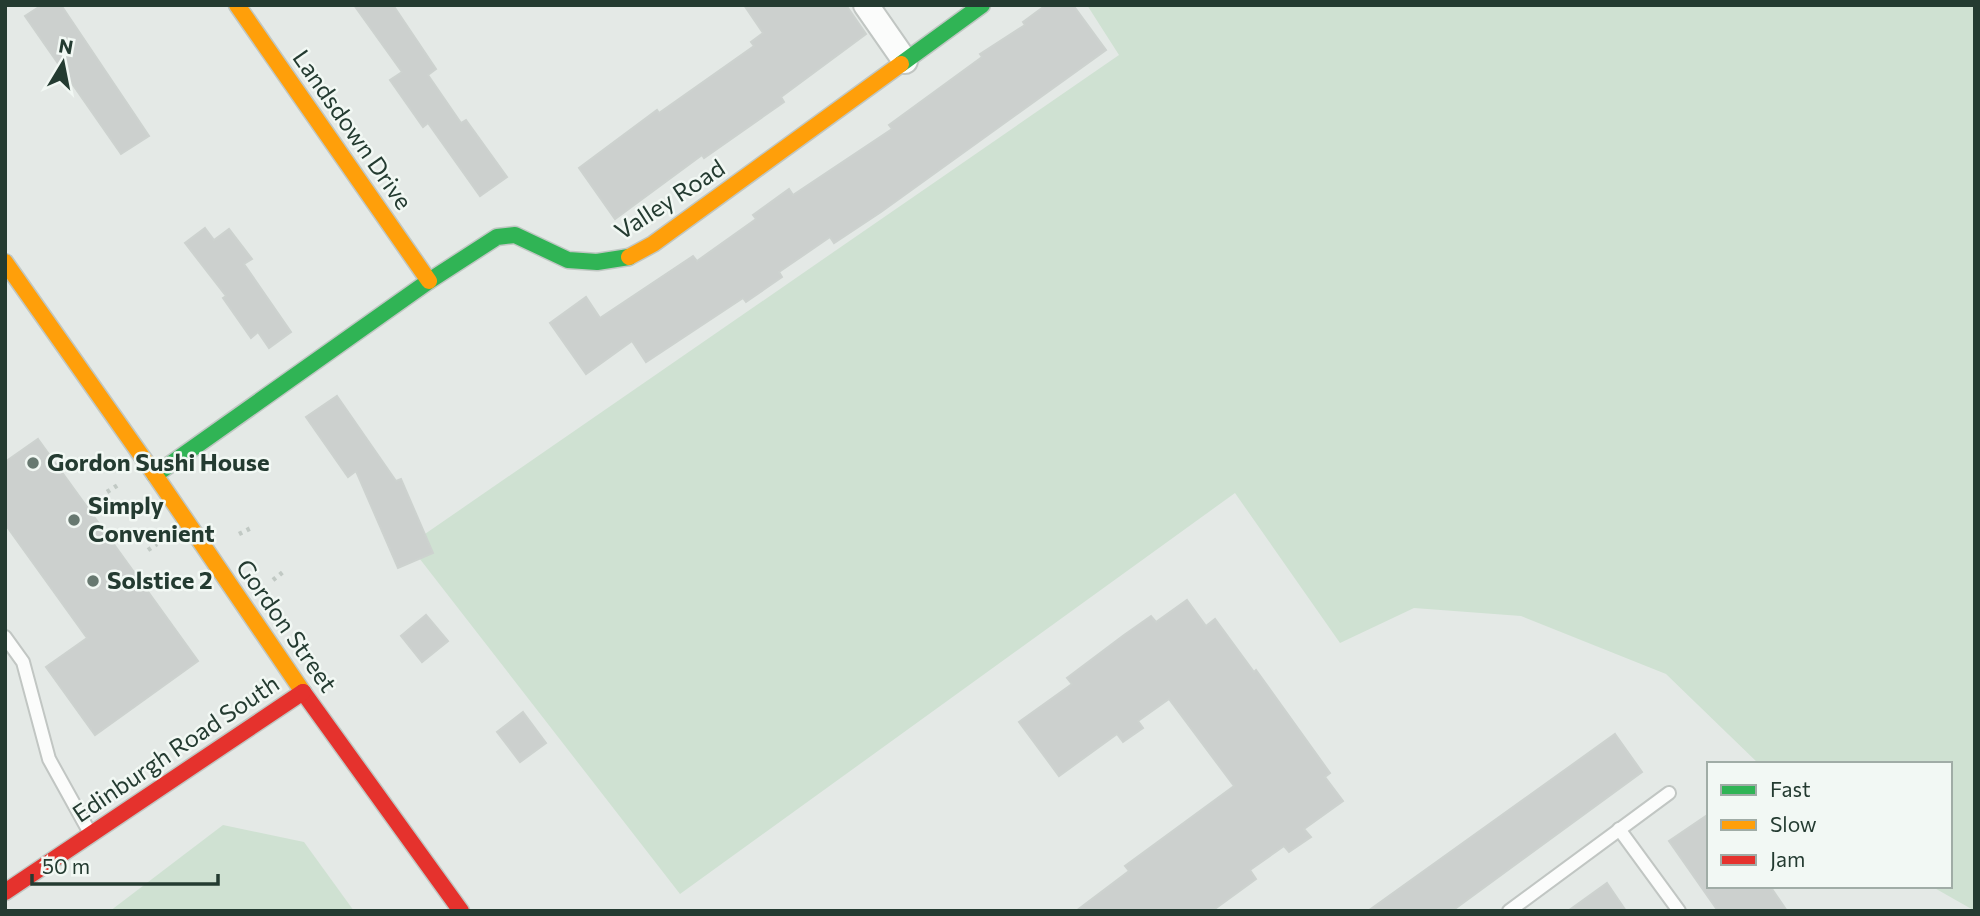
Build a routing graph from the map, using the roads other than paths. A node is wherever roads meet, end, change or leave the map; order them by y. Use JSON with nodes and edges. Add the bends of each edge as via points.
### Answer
{"nodes":[{"id":1,"x":237,"y":5,"type":"edge"},
{"id":2,"x":866,"y":5,"type":"edge"},
{"id":3,"x":982,"y":5,"type":"edge"},
{"id":4,"x":905,"y":61,"type":"junction"},
{"id":5,"x":5,"y":262,"type":"edge"},
{"id":6,"x":429,"y":281,"type":"junction"},
{"id":7,"x":155,"y":475,"type":"junction"},
{"id":8,"x":5,"y":637,"type":"edge"},
{"id":9,"x":303,"y":692,"type":"junction"},
{"id":10,"x":1669,"y":793,"type":"dead end"},
{"id":11,"x":1619,"y":829,"type":"junction"},
{"id":12,"x":90,"y":834,"type":"junction"},
{"id":13,"x":5,"y":892,"type":"edge"},
{"id":14,"x":461,"y":911,"type":"edge"},
{"id":15,"x":1509,"y":911,"type":"edge"},
{"id":16,"x":1679,"y":911,"type":"edge"}],
"edges":[{"from":1,"to":6,"type":"street","name":"Landsdown Drive"},
{"from":2,"to":4,"type":"street"},
{"from":3,"to":4,"type":"street","name":"Valley Road"},
{"from":4,"to":6,"type":"street","name":"Valley Road","via":[[653,244],[625,259],[568,260],[515,234],[497,237]]},
{"from":5,"to":7,"type":"street","name":"Gordon Street"},
{"from":6,"to":7,"type":"street","name":"Valley Road"},
{"from":7,"to":9,"type":"street","name":"Gordon Street"},
{"from":8,"to":12,"type":"lane","via":[[23,662],[49,759]]},
{"from":9,"to":12,"type":"street","name":"Edinburgh Road South"},
{"from":9,"to":14,"type":"street","name":"Gordon Street"},
{"from":10,"to":11,"type":"lane"},
{"from":11,"to":15,"type":"lane"},
{"from":11,"to":16,"type":"lane"},
{"from":12,"to":13,"type":"street","name":"Edinburgh Road South"}]}
